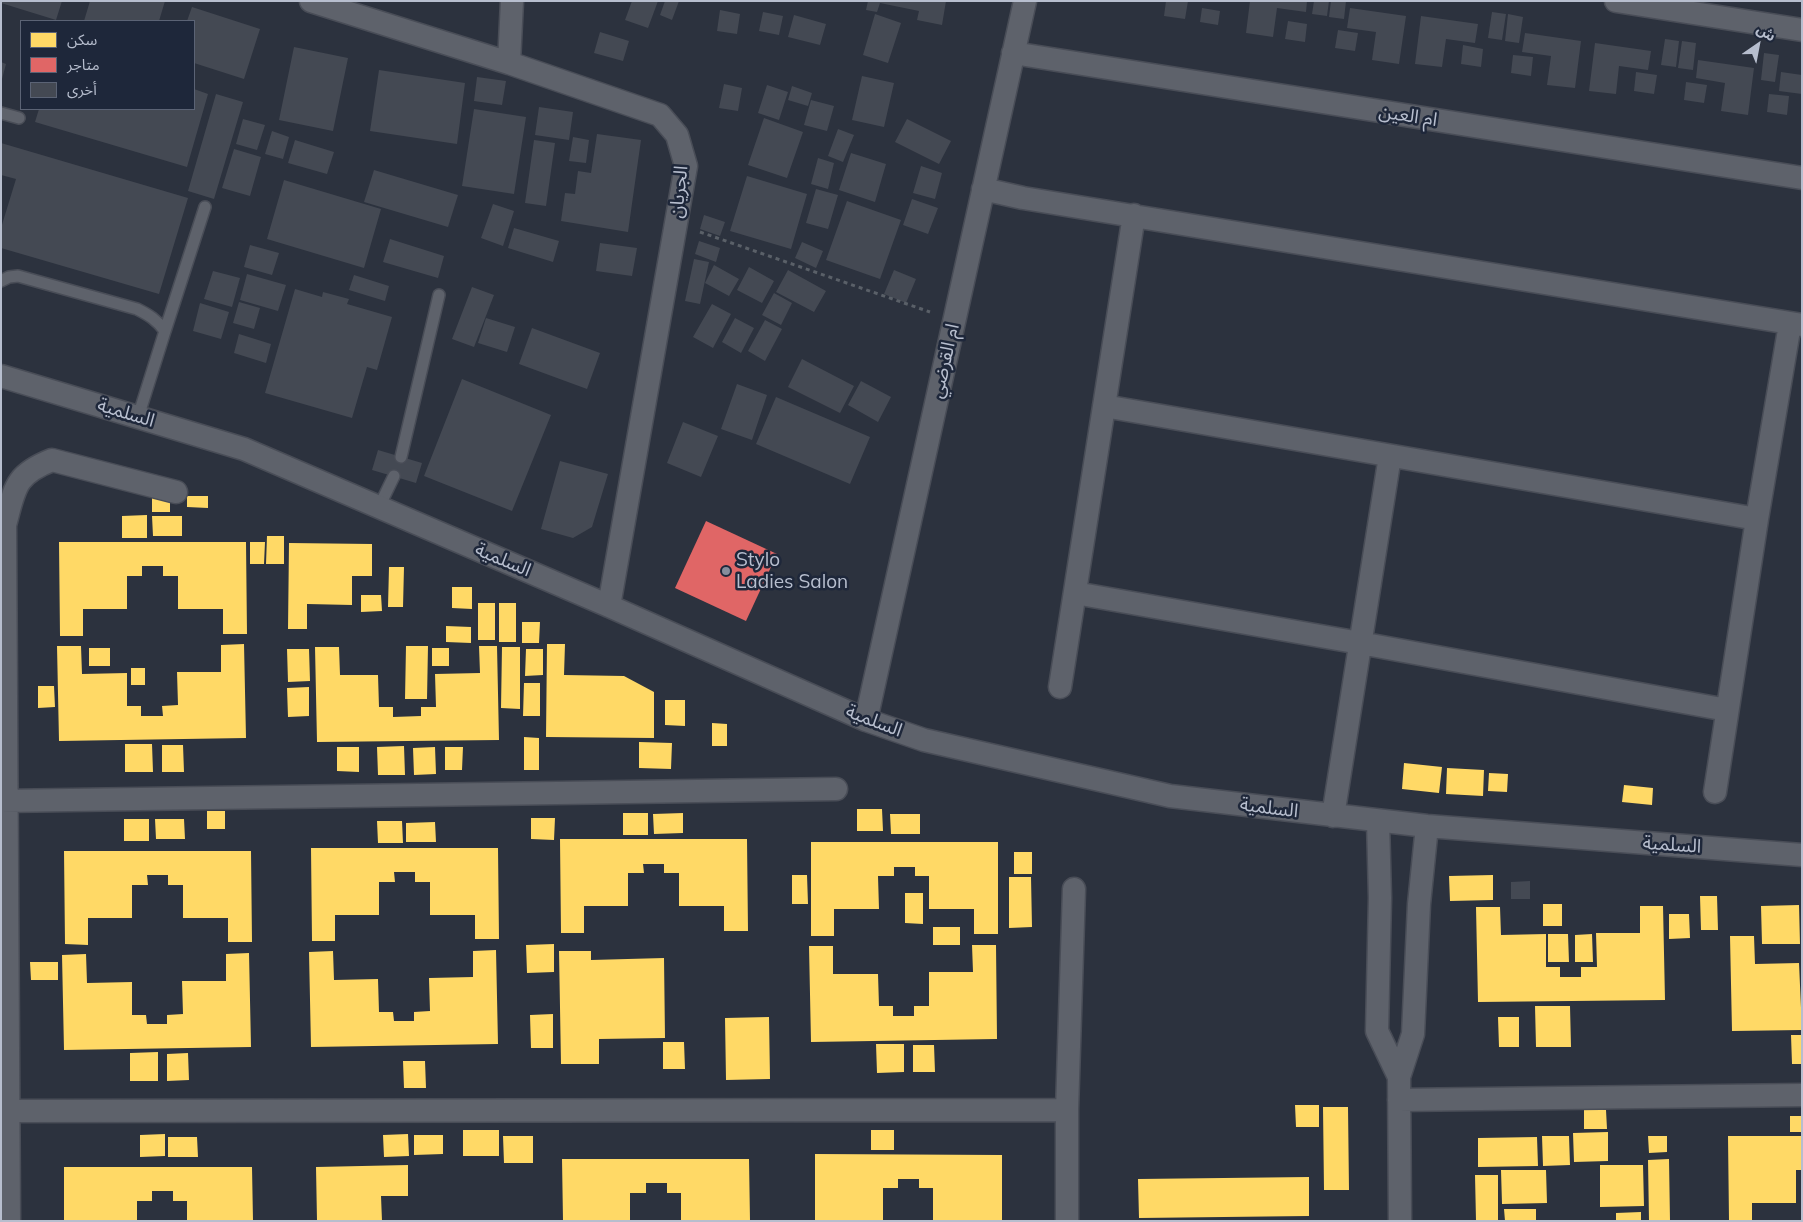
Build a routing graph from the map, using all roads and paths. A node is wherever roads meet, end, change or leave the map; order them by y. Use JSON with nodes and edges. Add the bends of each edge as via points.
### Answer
{"nodes":[{"id":1,"x":311,"y":1,"type":"edge"},
{"id":2,"x":512,"y":1,"type":"edge"},
{"id":3,"x":1025,"y":1,"type":"edge"},
{"id":4,"x":1616,"y":1,"type":"edge"},
{"id":5,"x":1802,"y":30,"type":"edge"},
{"id":6,"x":1013,"y":54,"type":"junction"},
{"id":7,"x":509,"y":63,"type":"junction"},
{"id":8,"x":1,"y":113,"type":"edge"},
{"id":9,"x":19,"y":118,"type":"dead end"},
{"id":10,"x":1802,"y":178,"type":"edge"},
{"id":11,"x":983,"y":189,"type":"junction"},
{"id":12,"x":204,"y":207,"type":"dead end"},
{"id":13,"x":1134,"y":215,"type":"junction"},
{"id":14,"x":676,"y":223,"type":"junction"},
{"id":15,"x":1,"y":281,"type":"edge"},
{"id":16,"x":439,"y":295,"type":"dead end"},
{"id":17,"x":954,"y":320,"type":"junction"},
{"id":18,"x":1796,"y":324,"type":"edge"},
{"id":19,"x":165,"y":331,"type":"junction"},
{"id":20,"x":1,"y":376,"type":"edge"},
{"id":21,"x":1104,"y":406,"type":"junction"},
{"id":22,"x":138,"y":417,"type":"junction"},
{"id":23,"x":1390,"y":456,"type":"junction"},
{"id":24,"x":401,"y":457,"type":"dead end"},
{"id":25,"x":394,"y":476,"type":"dead end"},
{"id":26,"x":176,"y":492,"type":"dead end"},
{"id":27,"x":379,"y":507,"type":"junction"},
{"id":28,"x":1757,"y":519,"type":"junction"},
{"id":29,"x":1074,"y":593,"type":"junction"},
{"id":30,"x":608,"y":606,"type":"junction"},
{"id":31,"x":1360,"y":643,"type":"junction"},
{"id":32,"x":1060,"y":687,"type":"dead end"},
{"id":33,"x":1727,"y":710,"type":"junction"},
{"id":34,"x":866,"y":720,"type":"junction"},
{"id":35,"x":836,"y":789,"type":"dead end"},
{"id":36,"x":1715,"y":792,"type":"dead end"},
{"id":37,"x":3,"y":801,"type":"edge"},
{"id":38,"x":1333,"y":816,"type":"junction"},
{"id":39,"x":1378,"y":821,"type":"junction"},
{"id":40,"x":1427,"y":826,"type":"junction"},
{"id":41,"x":1802,"y":855,"type":"edge"},
{"id":42,"x":1074,"y":890,"type":"dead end"},
{"id":43,"x":1399,"y":1076,"type":"junction"},
{"id":44,"x":1802,"y":1095,"type":"edge"},
{"id":45,"x":1399,"y":1100,"type":"junction"},
{"id":46,"x":1067,"y":1110,"type":"junction"},
{"id":47,"x":5,"y":1111,"type":"edge"},
{"id":48,"x":9,"y":1221,"type":"edge"},
{"id":49,"x":1067,"y":1221,"type":"edge"},
{"id":50,"x":1400,"y":1221,"type":"edge"}],
"edges":[{"from":1,"to":7,"type":"street","name":"الجريان"},
{"from":2,"to":7,"type":"street"},
{"from":3,"to":6,"type":"street","name":"ام القرضي"},
{"from":4,"to":5,"type":"street"},
{"from":6,"to":10,"type":"street","name":"ام العين"},
{"from":6,"to":11,"type":"street","name":"ام القرضي"},
{"from":7,"to":14,"type":"street","name":"الجريان","via":[[660,115],[676,135],[686,166]]},
{"from":8,"to":9,"type":"lane"},
{"from":11,"to":13,"type":"street"},
{"from":11,"to":17,"type":"street","name":"ام القرضي"},
{"from":12,"to":19,"type":"lane"},
{"from":13,"to":18,"type":"street"},
{"from":13,"to":21,"type":"street"},
{"from":14,"to":17,"type":"path"},
{"from":14,"to":30,"type":"street","name":"الجريان"},
{"from":15,"to":19,"type":"lane","via":[[18,276],[137,309],[152,316]]},
{"from":16,"to":24,"type":"lane"},
{"from":17,"to":34,"type":"street","name":"ام القرضي"},
{"from":18,"to":28,"type":"street"},
{"from":19,"to":22,"type":"lane"},
{"from":20,"to":22,"type":"street","name":"السلمية"},
{"from":21,"to":23,"type":"street"},
{"from":21,"to":29,"type":"street"},
{"from":22,"to":27,"type":"street","name":"السلمية","via":[[244,449]]},
{"from":23,"to":28,"type":"street"},
{"from":23,"to":31,"type":"street"},
{"from":25,"to":27,"type":"lane"},
{"from":26,"to":37,"type":"street","via":[[52,460],[34,467],[20,479],[5,525]]},
{"from":27,"to":30,"type":"street","name":"السلمية"},
{"from":28,"to":33,"type":"street"},
{"from":29,"to":31,"type":"street"},
{"from":29,"to":32,"type":"street"},
{"from":30,"to":34,"type":"street","name":"السلمية"},
{"from":31,"to":33,"type":"street"},
{"from":31,"to":38,"type":"street"},
{"from":33,"to":36,"type":"street"},
{"from":34,"to":38,"type":"street","name":"السلمية","via":[[924,740],[1170,796]]},
{"from":35,"to":37,"type":"street"},
{"from":37,"to":47,"type":"street"},
{"from":38,"to":39,"type":"street","name":"السلمية"},
{"from":39,"to":40,"type":"street","name":"السلمية"},
{"from":39,"to":43,"type":"street","via":[[1377,1031]]},
{"from":40,"to":41,"type":"street","name":"السلمية"},
{"from":40,"to":43,"type":"street","via":[[1419,904],[1413,1034]]},
{"from":42,"to":46,"type":"street"},
{"from":43,"to":45,"type":"street"},
{"from":44,"to":45,"type":"street"},
{"from":45,"to":50,"type":"street"},
{"from":46,"to":47,"type":"street"},
{"from":46,"to":49,"type":"street"},
{"from":47,"to":48,"type":"street"}]}
